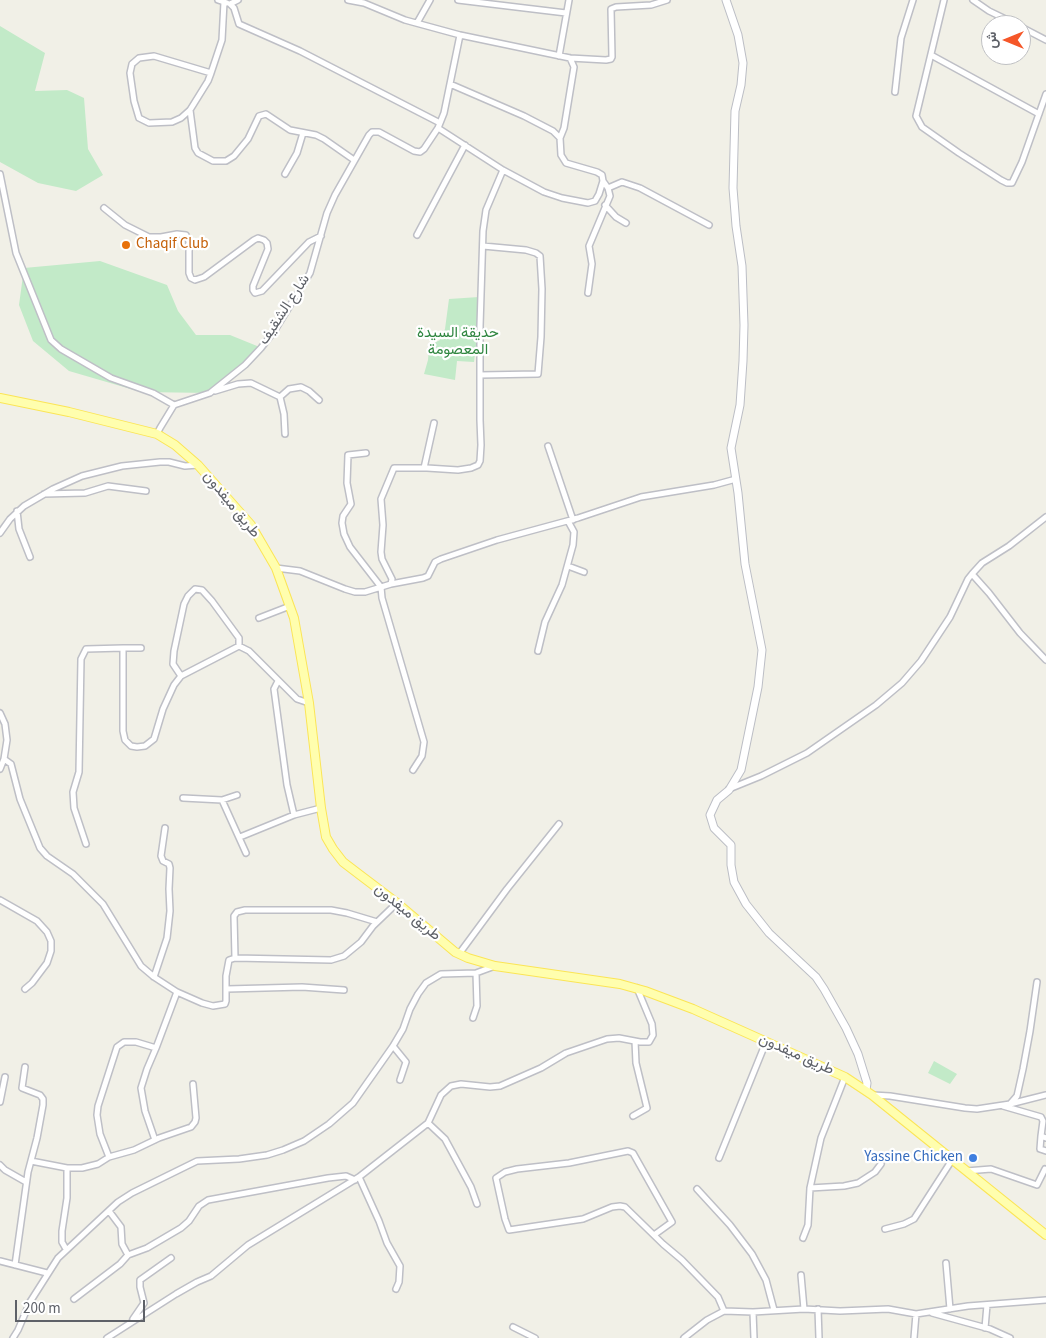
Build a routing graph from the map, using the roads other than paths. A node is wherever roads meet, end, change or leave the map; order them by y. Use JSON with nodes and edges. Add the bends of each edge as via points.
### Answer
{"nodes":[{"id":1,"x":238,"y":0,"type":"edge"},
{"id":2,"x":348,"y":0,"type":"edge"},
{"id":3,"x":430,"y":0,"type":"edge"},
{"id":4,"x":458,"y":0,"type":"edge"},
{"id":5,"x":569,"y":0,"type":"edge"},
{"id":6,"x":667,"y":0,"type":"edge"},
{"id":7,"x":726,"y":0,"type":"edge"},
{"id":8,"x":914,"y":0,"type":"edge"},
{"id":9,"x":944,"y":0,"type":"edge"},
{"id":10,"x":973,"y":0,"type":"edge"},
{"id":11,"x":224,"y":2,"type":"edge"},
{"id":12,"x":566,"y":13,"type":"junction"},
{"id":13,"x":997,"y":15,"type":"edge"},
{"id":14,"x":417,"y":23,"type":"junction"},
{"id":15,"x":1031,"y":32,"type":"edge"},
{"id":16,"x":460,"y":35,"type":"junction"},
{"id":17,"x":1046,"y":40,"type":"edge"},
{"id":18,"x":931,"y":55,"type":"junction"},
{"id":19,"x":558,"y":56,"type":"junction"},
{"id":20,"x":570,"y":58,"type":"junction"},
{"id":21,"x":211,"y":73,"type":"junction"},
{"id":22,"x":450,"y":84,"type":"junction"},
{"id":23,"x":895,"y":92,"type":"dead end"},
{"id":24,"x":1046,"y":94,"type":"edge"},
{"id":25,"x":190,"y":110,"type":"junction"},
{"id":26,"x":1039,"y":114,"type":"junction"},
{"id":27,"x":439,"y":125,"type":"junction"},
{"id":28,"x":303,"y":133,"type":"junction"},
{"id":29,"x":560,"y":138,"type":"junction"},
{"id":30,"x":465,"y":144,"type":"junction"},
{"id":31,"x":354,"y":160,"type":"junction"},
{"id":32,"x":503,"y":170,"type":"junction"},
{"id":33,"x":0,"y":174,"type":"edge"},
{"id":34,"x":285,"y":174,"type":"dead end"},
{"id":35,"x":603,"y":180,"type":"junction"},
{"id":36,"x":608,"y":188,"type":"junction"},
{"id":37,"x":605,"y":206,"type":"junction"},
{"id":38,"x":104,"y":208,"type":"dead end"},
{"id":39,"x":626,"y":223,"type":"dead end"},
{"id":40,"x":709,"y":225,"type":"dead end"},
{"id":41,"x":417,"y":235,"type":"dead end"},
{"id":42,"x":321,"y":236,"type":"junction"},
{"id":43,"x":483,"y":246,"type":"junction"},
{"id":44,"x":588,"y":293,"type":"dead end"},
{"id":45,"x":480,"y":375,"type":"junction"},
{"id":46,"x":210,"y":393,"type":"junction"},
{"id":47,"x":280,"y":397,"type":"junction"},
{"id":48,"x":0,"y":398,"type":"edge"},
{"id":49,"x":319,"y":400,"type":"dead end"},
{"id":50,"x":174,"y":406,"type":"junction"},
{"id":51,"x":434,"y":423,"type":"dead end"},
{"id":52,"x":157,"y":434,"type":"junction"},
{"id":53,"x":285,"y":434,"type":"dead end"},
{"id":54,"x":548,"y":446,"type":"dead end"},
{"id":55,"x":366,"y":453,"type":"dead end"},
{"id":56,"x":198,"y":465,"type":"junction"},
{"id":57,"x":424,"y":468,"type":"junction"},
{"id":58,"x":736,"y":479,"type":"junction"},
{"id":59,"x":146,"y":491,"type":"dead end"},
{"id":60,"x":43,"y":494,"type":"junction"},
{"id":61,"x":17,"y":511,"type":"junction"},
{"id":62,"x":1046,"y":517,"type":"edge"},
{"id":63,"x":571,"y":520,"type":"junction"},
{"id":64,"x":0,"y":534,"type":"edge"},
{"id":65,"x":30,"y":558,"type":"dead end"},
{"id":66,"x":568,"y":566,"type":"junction"},
{"id":67,"x":276,"y":568,"type":"junction"},
{"id":68,"x":584,"y":572,"type":"dead end"},
{"id":69,"x":972,"y":574,"type":"junction"},
{"id":70,"x":391,"y":584,"type":"junction"},
{"id":71,"x":381,"y":587,"type":"junction"},
{"id":72,"x":290,"y":606,"type":"junction"},
{"id":73,"x":259,"y":618,"type":"dead end"},
{"id":74,"x":240,"y":646,"type":"junction"},
{"id":75,"x":123,"y":648,"type":"junction"},
{"id":76,"x":141,"y":648,"type":"dead end"},
{"id":77,"x":538,"y":651,"type":"dead end"},
{"id":78,"x":1046,"y":660,"type":"edge"},
{"id":79,"x":181,"y":676,"type":"junction"},
{"id":80,"x":278,"y":681,"type":"junction"},
{"id":81,"x":309,"y":702,"type":"junction"},
{"id":82,"x":0,"y":713,"type":"edge"},
{"id":83,"x":4,"y":760,"type":"junction"},
{"id":84,"x":0,"y":770,"type":"edge"},
{"id":85,"x":413,"y":770,"type":"dead end"},
{"id":86,"x":729,"y":790,"type":"junction"},
{"id":87,"x":237,"y":795,"type":"dead end"},
{"id":88,"x":183,"y":798,"type":"dead end"},
{"id":89,"x":222,"y":800,"type":"junction"},
{"id":90,"x":320,"y":808,"type":"junction"},
{"id":91,"x":294,"y":815,"type":"junction"},
{"id":92,"x":559,"y":824,"type":"dead end"},
{"id":93,"x":165,"y":828,"type":"dead end"},
{"id":94,"x":240,"y":837,"type":"junction"},
{"id":95,"x":86,"y":844,"type":"dead end"},
{"id":96,"x":246,"y":853,"type":"dead end"},
{"id":97,"x":0,"y":900,"type":"edge"},
{"id":98,"x":397,"y":903,"type":"junction"},
{"id":99,"x":376,"y":922,"type":"junction"},
{"id":100,"x":460,"y":954,"type":"junction"},
{"id":101,"x":235,"y":958,"type":"junction"},
{"id":102,"x":495,"y":966,"type":"junction"},
{"id":103,"x":476,"y":972,"type":"junction"},
{"id":104,"x":154,"y":977,"type":"junction"},
{"id":105,"x":1036,"y":982,"type":"dead end"},
{"id":106,"x":636,"y":988,"type":"junction"},
{"id":107,"x":227,"y":989,"type":"junction"},
{"id":108,"x":24,"y":990,"type":"dead end"},
{"id":109,"x":344,"y":990,"type":"dead end"},
{"id":110,"x":177,"y":992,"type":"junction"},
{"id":111,"x":473,"y":1018,"type":"dead end"},
{"id":112,"x":635,"y":1041,"type":"junction"},
{"id":113,"x":766,"y":1042,"type":"junction"},
{"id":114,"x":394,"y":1046,"type":"junction"},
{"id":115,"x":156,"y":1048,"type":"junction"},
{"id":116,"x":25,"y":1067,"type":"dead end"},
{"id":117,"x":4,"y":1077,"type":"dead end"},
{"id":118,"x":845,"y":1077,"type":"junction"},
{"id":119,"x":400,"y":1080,"type":"dead end"},
{"id":120,"x":193,"y":1084,"type":"dead end"},
{"id":121,"x":869,"y":1093,"type":"junction"},
{"id":122,"x":1046,"y":1095,"type":"edge"},
{"id":123,"x":0,"y":1102,"type":"edge"},
{"id":124,"x":1010,"y":1104,"type":"junction"},
{"id":125,"x":1000,"y":1106,"type":"junction"},
{"id":126,"x":633,"y":1116,"type":"dead end"},
{"id":127,"x":428,"y":1123,"type":"junction"},
{"id":128,"x":1044,"y":1137,"type":"edge"},
{"id":129,"x":155,"y":1140,"type":"junction"},
{"id":130,"x":1046,"y":1151,"type":"edge"},
{"id":131,"x":109,"y":1157,"type":"junction"},
{"id":132,"x":719,"y":1158,"type":"dead end"},
{"id":133,"x":952,"y":1160,"type":"junction"},
{"id":134,"x":31,"y":1161,"type":"junction"},
{"id":135,"x":881,"y":1164,"type":"dead end"},
{"id":136,"x":0,"y":1165,"type":"edge"},
{"id":137,"x":67,"y":1168,"type":"junction"},
{"id":138,"x":1045,"y":1169,"type":"edge"},
{"id":139,"x":966,"y":1171,"type":"junction"},
{"id":140,"x":357,"y":1179,"type":"junction"},
{"id":141,"x":26,"y":1182,"type":"junction"},
{"id":142,"x":810,"y":1188,"type":"junction"},
{"id":143,"x":697,"y":1189,"type":"dead end"},
{"id":144,"x":477,"y":1204,"type":"dead end"},
{"id":145,"x":108,"y":1211,"type":"junction"},
{"id":146,"x":885,"y":1229,"type":"dead end"},
{"id":147,"x":654,"y":1235,"type":"junction"},
{"id":148,"x":1046,"y":1235,"type":"edge"},
{"id":149,"x":803,"y":1238,"type":"dead end"},
{"id":150,"x":66,"y":1249,"type":"junction"},
{"id":151,"x":128,"y":1255,"type":"junction"},
{"id":152,"x":171,"y":1258,"type":"dead end"},
{"id":153,"x":0,"y":1261,"type":"edge"},
{"id":154,"x":946,"y":1263,"type":"dead end"},
{"id":155,"x":15,"y":1264,"type":"junction"},
{"id":156,"x":48,"y":1273,"type":"junction"},
{"id":157,"x":801,"y":1275,"type":"dead end"},
{"id":158,"x":396,"y":1289,"type":"dead end"},
{"id":159,"x":74,"y":1298,"type":"dead end"},
{"id":160,"x":1046,"y":1300,"type":"edge"},
{"id":161,"x":986,"y":1305,"type":"junction"},
{"id":162,"x":804,"y":1309,"type":"junction"},
{"id":163,"x":818,"y":1309,"type":"junction"},
{"id":164,"x":950,"y":1309,"type":"junction"},
{"id":165,"x":774,"y":1310,"type":"junction"},
{"id":166,"x":724,"y":1311,"type":"junction"},
{"id":167,"x":754,"y":1312,"type":"junction"},
{"id":168,"x":929,"y":1312,"type":"junction"},
{"id":169,"x":916,"y":1314,"type":"junction"},
{"id":170,"x":132,"y":1321,"type":"junction"},
{"id":171,"x":513,"y":1327,"type":"dead end"},
{"id":172,"x":985,"y":1328,"type":"junction"},
{"id":173,"x":13,"y":1338,"type":"edge"},
{"id":174,"x":107,"y":1338,"type":"edge"},
{"id":175,"x":535,"y":1338,"type":"edge"},
{"id":176,"x":684,"y":1338,"type":"edge"},
{"id":177,"x":754,"y":1338,"type":"edge"},
{"id":178,"x":819,"y":1338,"type":"edge"},
{"id":179,"x":914,"y":1338,"type":"edge"},
{"id":180,"x":1010,"y":1338,"type":"edge"}],
"edges":[{"from":1,"to":11,"type":"street"},
{"from":2,"to":14,"type":"street"},
{"from":3,"to":14,"type":"street"},
{"from":4,"to":12,"type":"street"},
{"from":5,"to":12,"type":"street"},
{"from":6,"to":20,"type":"street","via":[[611,9],[611,59]]},
{"from":7,"to":58,"type":"street","via":[[738,35],[743,64],[735,111],[733,188],[742,266],[744,325],[740,405],[731,448]]},
{"from":8,"to":23,"type":"street","via":[[901,38]]},
{"from":9,"to":18,"type":"street"},
{"from":10,"to":13,"type":"street"},
{"from":11,"to":21,"type":"street","via":[[222,40]]},
{"from":11,"to":27,"type":"street","via":[[234,8],[240,24],[300,51]]},
{"from":12,"to":19,"type":"street"},
{"from":14,"to":16,"type":"street"},
{"from":15,"to":17,"type":"street"},
{"from":16,"to":19,"type":"street"},
{"from":16,"to":22,"type":"street"},
{"from":18,"to":26,"type":"street"},
{"from":18,"to":26,"type":"street","via":[[916,116],[919,123],[937,139],[1007,183],[1014,180]]},
{"from":19,"to":20,"type":"street"},
{"from":20,"to":29,"type":"street","via":[[574,67]]},
{"from":21,"to":25,"type":"street"},
{"from":21,"to":25,"type":"street","via":[[154,56],[139,58],[132,64],[130,73],[139,118],[149,123],[172,122]]},
{"from":22,"to":27,"type":"street"},
{"from":22,"to":29,"type":"street","via":[[524,116]]},
{"from":24,"to":26,"type":"street"},
{"from":25,"to":28,"type":"street","via":[[195,148],[212,161],[226,161],[238,152],[262,114],[271,116],[290,130]]},
{"from":27,"to":30,"type":"street"},
{"from":27,"to":31,"type":"street","via":[[420,152],[381,133],[372,132]]},
{"from":28,"to":31,"type":"street","via":[[324,139]]},
{"from":28,"to":34,"type":"street","via":[[297,153]]},
{"from":29,"to":35,"type":"street","via":[[561,155],[566,162],[597,172]]},
{"from":30,"to":32,"type":"street"},
{"from":30,"to":41,"type":"street"},
{"from":31,"to":42,"type":"street","via":[[327,213]]},
{"from":32,"to":35,"type":"street","via":[[544,192],[585,203],[595,201]]},
{"from":32,"to":43,"type":"street","via":[[485,216]]},
{"from":33,"to":50,"type":"street","via":[[18,260],[51,340],[66,353],[111,378],[153,393]]},
{"from":35,"to":36,"type":"street"},
{"from":36,"to":37,"type":"street","via":[[610,196]]},
{"from":36,"to":40,"type":"street","via":[[622,182],[640,188]]},
{"from":37,"to":39,"type":"street"},
{"from":37,"to":44,"type":"street","via":[[589,246],[592,264]]},
{"from":38,"to":42,"type":"street","name":"شارع الشقيف","via":[[125,225],[149,237],[186,235],[189,241],[189,273],[195,280],[204,278],[254,240],[264,240],[268,249],[253,286],[255,293],[272,281],[308,242]]},
{"from":42,"to":46,"type":"street","name":"شارع الشقيف","via":[[307,278],[275,330],[244,365]]},
{"from":43,"to":45,"type":"street"},
{"from":43,"to":45,"type":"street","via":[[526,250],[540,256],[542,329],[538,374]]},
{"from":45,"to":57,"type":"street","via":[[478,465],[465,470]]},
{"from":46,"to":47,"type":"street","via":[[251,383]]},
{"from":46,"to":50,"type":"street","name":"شارع الشقيف"},
{"from":47,"to":49,"type":"street","via":[[292,388],[301,387]]},
{"from":47,"to":53,"type":"street"},
{"from":48,"to":52,"type":"main road","name":"طريق ميفدون"},
{"from":50,"to":52,"type":"street"},
{"from":51,"to":57,"type":"street"},
{"from":52,"to":56,"type":"main road","name":"طريق ميفدون"},
{"from":54,"to":63,"type":"street"},
{"from":55,"to":71,"type":"street","via":[[348,455],[347,483],[351,504],[342,523],[350,547]]},
{"from":56,"to":60,"type":"street","via":[[169,462],[122,466],[82,476]]},
{"from":56,"to":67,"type":"main road","name":"طريق ميفدون","via":[[251,525]]},
{"from":57,"to":70,"type":"street","via":[[394,468],[382,499],[381,552]]},
{"from":58,"to":63,"type":"street","via":[[641,497]]},
{"from":58,"to":86,"type":"street","via":[[745,564],[762,650],[743,761]]},
{"from":59,"to":60,"type":"street","via":[[108,486],[84,494]]},
{"from":60,"to":61,"type":"street"},
{"from":61,"to":64,"type":"street"},
{"from":61,"to":65,"type":"street","via":[[19,529]]},
{"from":62,"to":69,"type":"street","via":[[982,563]]},
{"from":63,"to":66,"type":"street","via":[[574,532]]},
{"from":63,"to":70,"type":"street","via":[[441,559],[424,578]]},
{"from":66,"to":68,"type":"street"},
{"from":66,"to":77,"type":"street"},
{"from":67,"to":71,"type":"street","via":[[308,573],[355,592]]},
{"from":67,"to":72,"type":"main road","name":"طريق ميفدون"},
{"from":69,"to":78,"type":"street"},
{"from":69,"to":86,"type":"street","via":[[950,617],[921,661],[896,688],[807,753]]},
{"from":70,"to":71,"type":"street"},
{"from":71,"to":85,"type":"street","via":[[424,742],[422,756]]},
{"from":72,"to":73,"type":"street"},
{"from":72,"to":81,"type":"main road","name":"طريق ميفدون"},
{"from":74,"to":79,"type":"street"},
{"from":74,"to":79,"type":"street","via":[[239,638],[212,601],[202,590],[195,589],[184,604],[174,651],[173,664]]},
{"from":74,"to":80,"type":"street","via":[[249,650]]},
{"from":75,"to":76,"type":"street"},
{"from":75,"to":79,"type":"street","via":[[123,731],[131,746],[145,746],[154,739],[163,709]]},
{"from":75,"to":95,"type":"street","via":[[86,650],[81,659],[79,772],[73,792],[74,808]]},
{"from":80,"to":81,"type":"street","via":[[296,699]]},
{"from":80,"to":91,"type":"street","via":[[274,689]]},
{"from":81,"to":90,"type":"main road","name":"طريق ميفدون"},
{"from":82,"to":83,"type":"street","via":[[6,724]]},
{"from":83,"to":84,"type":"street"},
{"from":83,"to":104,"type":"street","via":[[11,764],[20,799],[40,848],[103,904],[134,956]]},
{"from":86,"to":121,"type":"street","via":[[717,800],[710,815],[714,828],[731,845],[736,887],[754,916],[816,977],[824,989],[858,1054]]},
{"from":87,"to":89,"type":"street"},
{"from":88,"to":89,"type":"street"},
{"from":89,"to":94,"type":"street"},
{"from":90,"to":91,"type":"street"},
{"from":90,"to":98,"type":"main road","name":"طريق ميفدون","via":[[326,837],[337,855]]},
{"from":91,"to":94,"type":"street"},
{"from":92,"to":100,"type":"street"},
{"from":93,"to":104,"type":"street","via":[[161,856],[170,868],[170,912],[164,950]]},
{"from":94,"to":96,"type":"street"},
{"from":97,"to":108,"type":"street","via":[[36,921],[51,941],[46,963]]},
{"from":98,"to":99,"type":"street"},
{"from":98,"to":100,"type":"main road","name":"طريق ميفدون"},
{"from":99,"to":101,"type":"street","via":[[350,952],[331,960]]},
{"from":99,"to":101,"type":"street","via":[[331,910],[244,910],[234,916]]},
{"from":100,"to":102,"type":"main road","name":"طريق ميفدون"},
{"from":101,"to":107,"type":"street","via":[[229,960]]},
{"from":102,"to":103,"type":"street"},
{"from":102,"to":106,"type":"main road","name":"طريق ميفدون"},
{"from":103,"to":111,"type":"street","via":[[477,1006]]},
{"from":103,"to":114,"type":"street","via":[[441,974],[426,984],[410,1009]]},
{"from":104,"to":110,"type":"street"},
{"from":105,"to":124,"type":"street","via":[[1023,1069],[1017,1096]]},
{"from":106,"to":112,"type":"street","via":[[649,1015],[653,1036],[649,1042]]},
{"from":106,"to":113,"type":"main road","name":"طريق ميفدون"},
{"from":107,"to":109,"type":"street","via":[[302,987]]},
{"from":107,"to":110,"type":"street","via":[[225,1004],[220,1006],[202,1003]]},
{"from":110,"to":115,"type":"street"},
{"from":112,"to":126,"type":"street","via":[[636,1063],[647,1108]]},
{"from":112,"to":127,"type":"street","via":[[607,1039],[566,1052],[541,1068],[500,1086],[451,1086],[441,1095]]},
{"from":113,"to":118,"type":"main road","name":"طريق ميفدون"},
{"from":113,"to":132,"type":"street"},
{"from":114,"to":119,"type":"street","via":[[406,1062]]},
{"from":114,"to":145,"type":"street","via":[[353,1103],[304,1140],[267,1155],[197,1161],[132,1193]]},
{"from":115,"to":129,"type":"street","via":[[141,1088]]},
{"from":115,"to":131,"type":"street","via":[[130,1042],[120,1043],[117,1047],[97,1114]]},
{"from":116,"to":134,"type":"street","via":[[22,1088],[40,1095],[42,1099]]},
{"from":117,"to":123,"type":"street"},
{"from":118,"to":121,"type":"main road","name":"طريق ميفدون"},
{"from":118,"to":142,"type":"street","via":[[824,1128]]},
{"from":120,"to":129,"type":"street","via":[[194,1125]]},
{"from":121,"to":125,"type":"street","via":[[965,1108]]},
{"from":121,"to":133,"type":"main road","name":"طريق ميفدون"},
{"from":122,"to":124,"type":"street"},
{"from":124,"to":125,"type":"street"},
{"from":125,"to":128,"type":"street","via":[[1041,1118]]},
{"from":127,"to":140,"type":"street"},
{"from":127,"to":144,"type":"street","via":[[445,1139]]},
{"from":128,"to":130,"type":"street","via":[[1040,1149]]},
{"from":129,"to":131,"type":"street"},
{"from":131,"to":137,"type":"street","via":[[90,1167]]},
{"from":133,"to":139,"type":"main road","name":"طريق ميفدون"},
{"from":133,"to":146,"type":"street","via":[[914,1219]]},
{"from":134,"to":137,"type":"street"},
{"from":134,"to":141,"type":"street"},
{"from":135,"to":142,"type":"street","via":[[858,1183]]},
{"from":136,"to":141,"type":"street"},
{"from":137,"to":150,"type":"street","via":[[62,1231]]},
{"from":138,"to":139,"type":"street","via":[[1037,1185],[991,1169]]},
{"from":139,"to":148,"type":"main road","name":"طريق ميفدون"},
{"from":140,"to":151,"type":"street","via":[[335,1177],[208,1200],[181,1228]]},
{"from":140,"to":158,"type":"street","via":[[400,1266]]},
{"from":140,"to":170,"type":"street","via":[[248,1245],[211,1276]]},
{"from":141,"to":155,"type":"street"},
{"from":142,"to":149,"type":"street","via":[[808,1225]]},
{"from":143,"to":165,"type":"street","via":[[730,1224],[752,1254],[766,1280]]},
{"from":145,"to":150,"type":"street"},
{"from":145,"to":151,"type":"street","via":[[122,1227],[122,1244]]},
{"from":147,"to":147,"type":"street","via":[[620,1206],[583,1219],[509,1230],[496,1178],[517,1169],[628,1151],[633,1153],[672,1222]]},
{"from":147,"to":166,"type":"street","via":[[718,1298]]},
{"from":150,"to":156,"type":"street"},
{"from":151,"to":159,"type":"street"},
{"from":152,"to":170,"type":"street","via":[[140,1280],[144,1303]]},
{"from":153,"to":155,"type":"street"},
{"from":154,"to":164,"type":"street"},
{"from":155,"to":156,"type":"street"},
{"from":156,"to":173,"type":"street"},
{"from":157,"to":162,"type":"street"},
{"from":160,"to":161,"type":"street"},
{"from":161,"to":164,"type":"street"},
{"from":161,"to":172,"type":"street"},
{"from":162,"to":163,"type":"street"},
{"from":162,"to":165,"type":"street"},
{"from":163,"to":169,"type":"street","via":[[888,1309]]},
{"from":163,"to":178,"type":"street"},
{"from":164,"to":168,"type":"street"},
{"from":165,"to":167,"type":"street"},
{"from":166,"to":167,"type":"street"},
{"from":166,"to":176,"type":"street"},
{"from":167,"to":177,"type":"street"},
{"from":168,"to":169,"type":"street"},
{"from":168,"to":172,"type":"street"},
{"from":169,"to":179,"type":"street"},
{"from":170,"to":174,"type":"street"},
{"from":171,"to":175,"type":"street"},
{"from":172,"to":180,"type":"street"}]}
